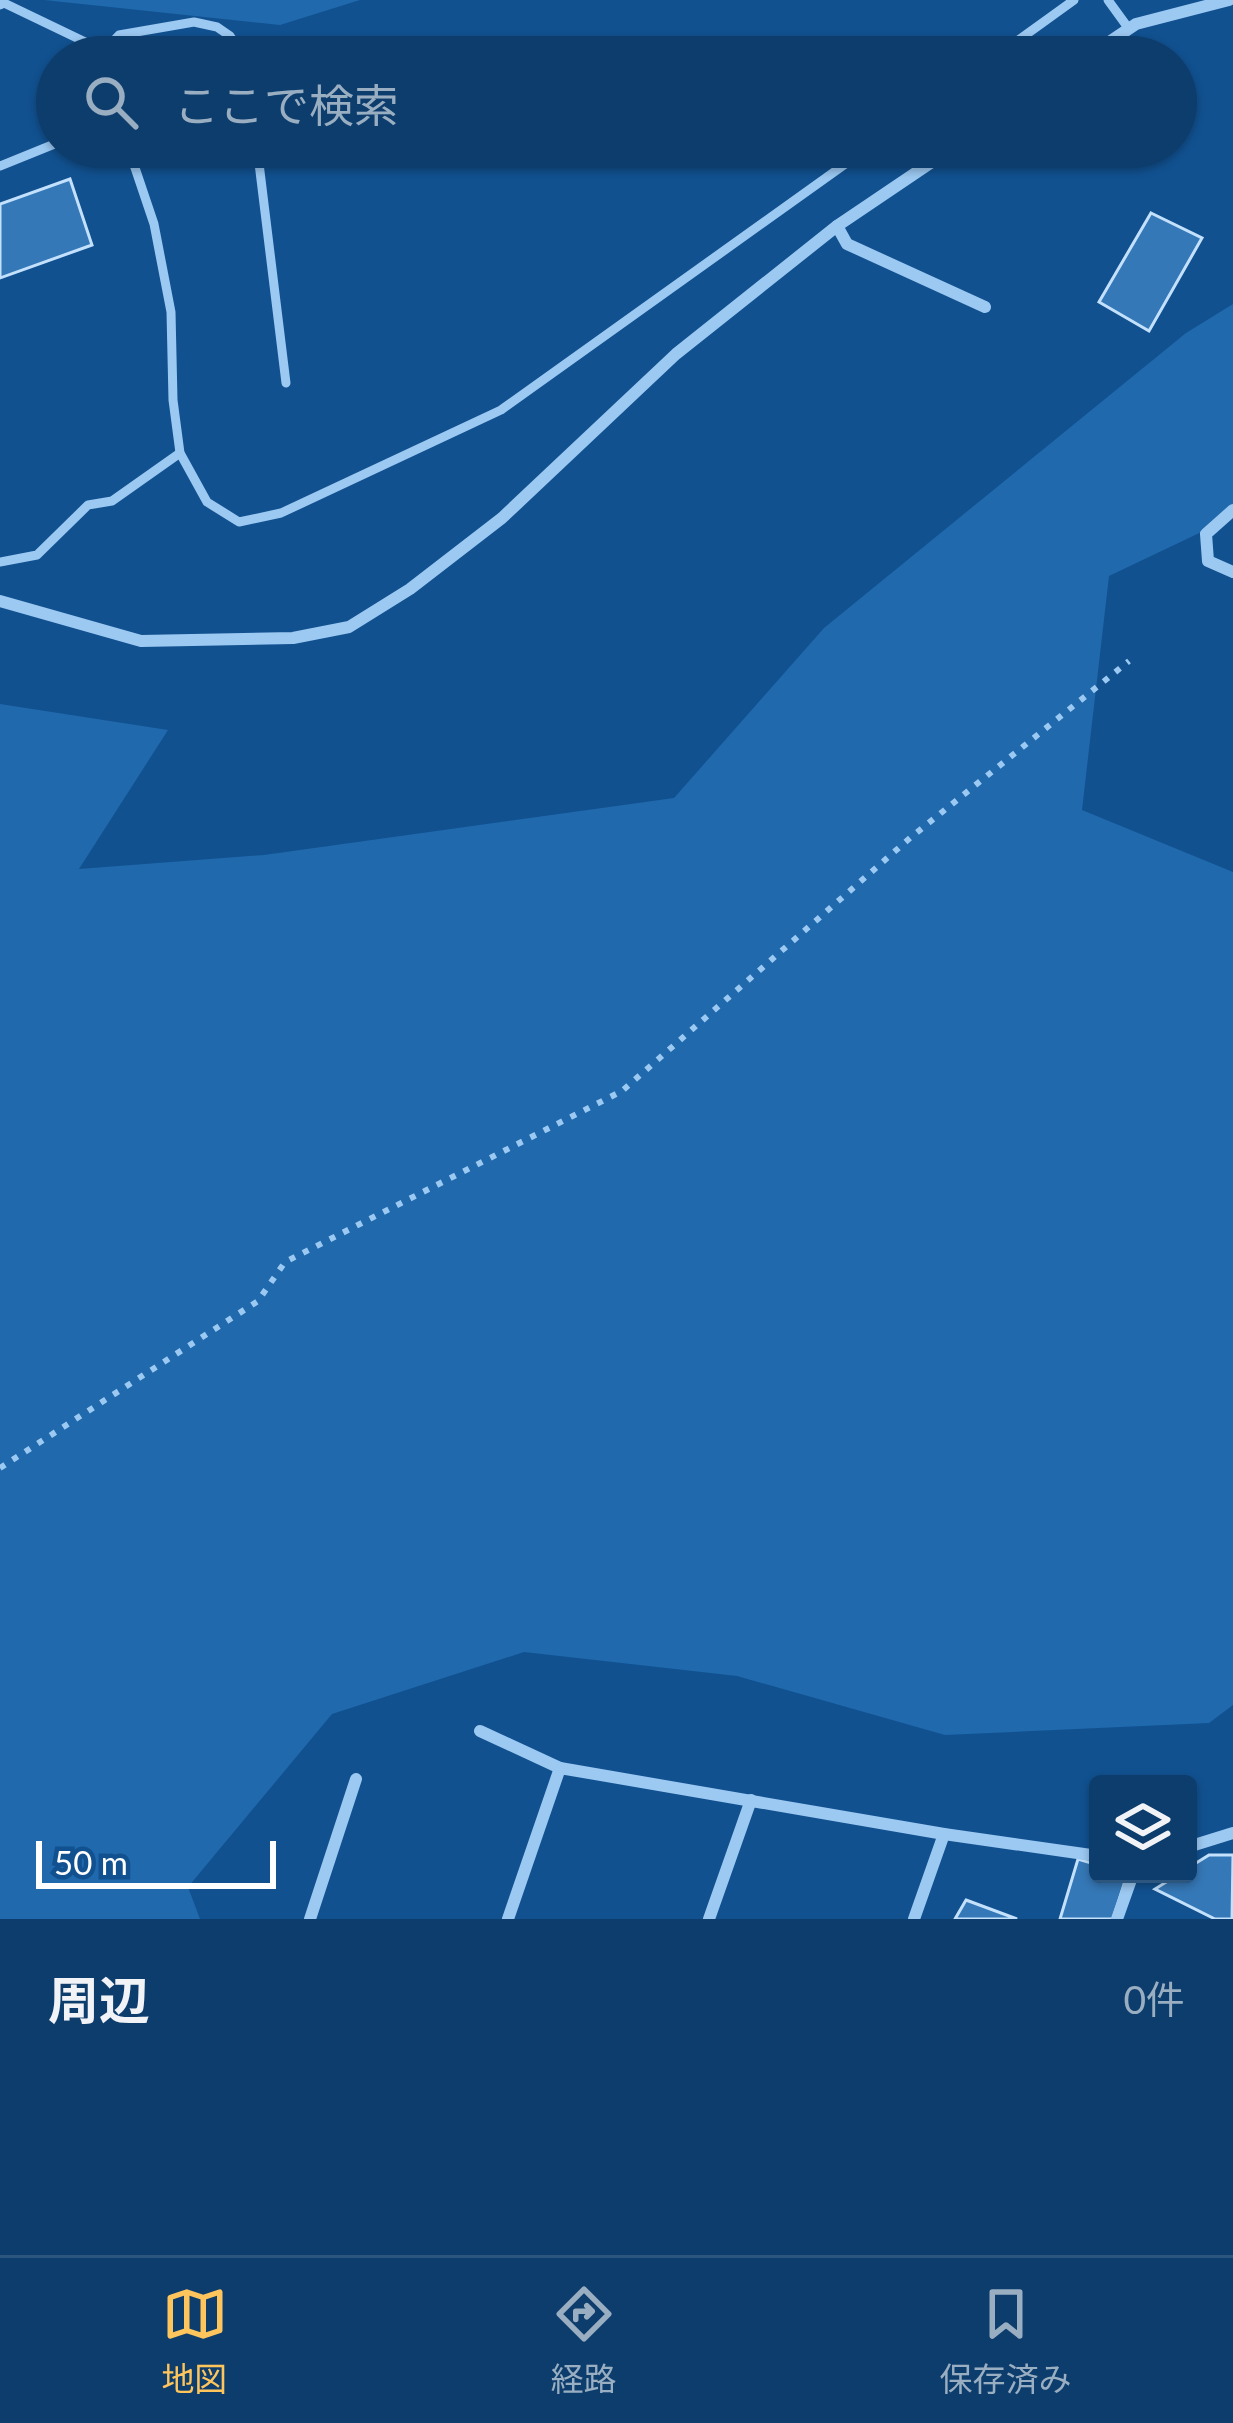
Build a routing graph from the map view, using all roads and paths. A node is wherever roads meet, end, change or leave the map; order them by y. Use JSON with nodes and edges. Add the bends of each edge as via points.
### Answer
{"nodes":[{"id":1,"x":1074,"y":0,"type":"edge"},
{"id":2,"x":1108,"y":0,"type":"edge"},
{"id":3,"x":1229,"y":0,"type":"edge"},
{"id":4,"x":0,"y":5,"type":"edge"},
{"id":5,"x":1129,"y":28,"type":"junction"},
{"id":6,"x":69,"y":36,"type":"edge"},
{"id":7,"x":118,"y":36,"type":"edge"},
{"id":8,"x":231,"y":36,"type":"edge"},
{"id":9,"x":1023,"y":36,"type":"edge"},
{"id":10,"x":1117,"y":36,"type":"edge"},
{"id":11,"x":36,"y":151,"type":"edge"},
{"id":12,"x":0,"y":166,"type":"edge"},
{"id":13,"x":135,"y":168,"type":"edge"},
{"id":14,"x":260,"y":168,"type":"edge"},
{"id":15,"x":840,"y":168,"type":"edge"},
{"id":16,"x":923,"y":168,"type":"edge"},
{"id":17,"x":837,"y":226,"type":"junction"},
{"id":18,"x":985,"y":307,"type":"dead end"},
{"id":19,"x":286,"y":383,"type":"dead end"},
{"id":20,"x":180,"y":453,"type":"junction"},
{"id":21,"x":1233,"y":510,"type":"edge"},
{"id":22,"x":0,"y":562,"type":"edge"},
{"id":23,"x":1233,"y":572,"type":"edge"},
{"id":24,"x":0,"y":601,"type":"edge"},
{"id":25,"x":1129,"y":661,"type":"dead end"},
{"id":26,"x":0,"y":1468,"type":"edge"},
{"id":27,"x":481,"y":1732,"type":"dead end"},
{"id":28,"x":560,"y":1768,"type":"junction"},
{"id":29,"x":356,"y":1779,"type":"dead end"},
{"id":30,"x":752,"y":1800,"type":"junction"},
{"id":31,"x":1233,"y":1833,"type":"edge"},
{"id":32,"x":944,"y":1834,"type":"junction"},
{"id":33,"x":1197,"y":1843,"type":"edge"},
{"id":34,"x":1089,"y":1855,"type":"edge"},
{"id":35,"x":1129,"y":1883,"type":"edge"},
{"id":36,"x":310,"y":1919,"type":"edge"},
{"id":37,"x":508,"y":1919,"type":"edge"},
{"id":38,"x":709,"y":1919,"type":"edge"},
{"id":39,"x":914,"y":1919,"type":"edge"},
{"id":40,"x":1117,"y":1919,"type":"edge"}],
"edges":[{"from":1,"to":9,"type":"lane"},
{"from":2,"to":5,"type":"lane"},
{"from":3,"to":5,"type":"street"},
{"from":4,"to":6,"type":"lane"},
{"from":5,"to":10,"type":"street"},
{"from":7,"to":8,"type":"lane","via":[[194,22]]},
{"from":11,"to":12,"type":"lane"},
{"from":13,"to":20,"type":"lane","via":[[168,291]]},
{"from":14,"to":19,"type":"lane"},
{"from":15,"to":20,"type":"lane","via":[[501,410],[281,513],[239,522],[207,502]]},
{"from":16,"to":17,"type":"street"},
{"from":17,"to":18,"type":"street","via":[[847,244]]},
{"from":17,"to":24,"type":"street","via":[[676,354],[502,518],[349,627],[293,638],[141,641]]},
{"from":20,"to":22,"type":"lane","via":[[112,501],[88,505],[37,555]]},
{"from":21,"to":23,"type":"street","via":[[1206,534],[1208,561]]},
{"from":25,"to":26,"type":"path","via":[[910,838],[622,1091],[284,1262],[259,1300]]},
{"from":27,"to":28,"type":"street"},
{"from":28,"to":30,"type":"street"},
{"from":28,"to":37,"type":"street"},
{"from":29,"to":36,"type":"street"},
{"from":30,"to":32,"type":"street"},
{"from":30,"to":38,"type":"street"},
{"from":31,"to":33,"type":"street"},
{"from":32,"to":34,"type":"street"},
{"from":32,"to":39,"type":"street"},
{"from":35,"to":40,"type":"street"}]}
